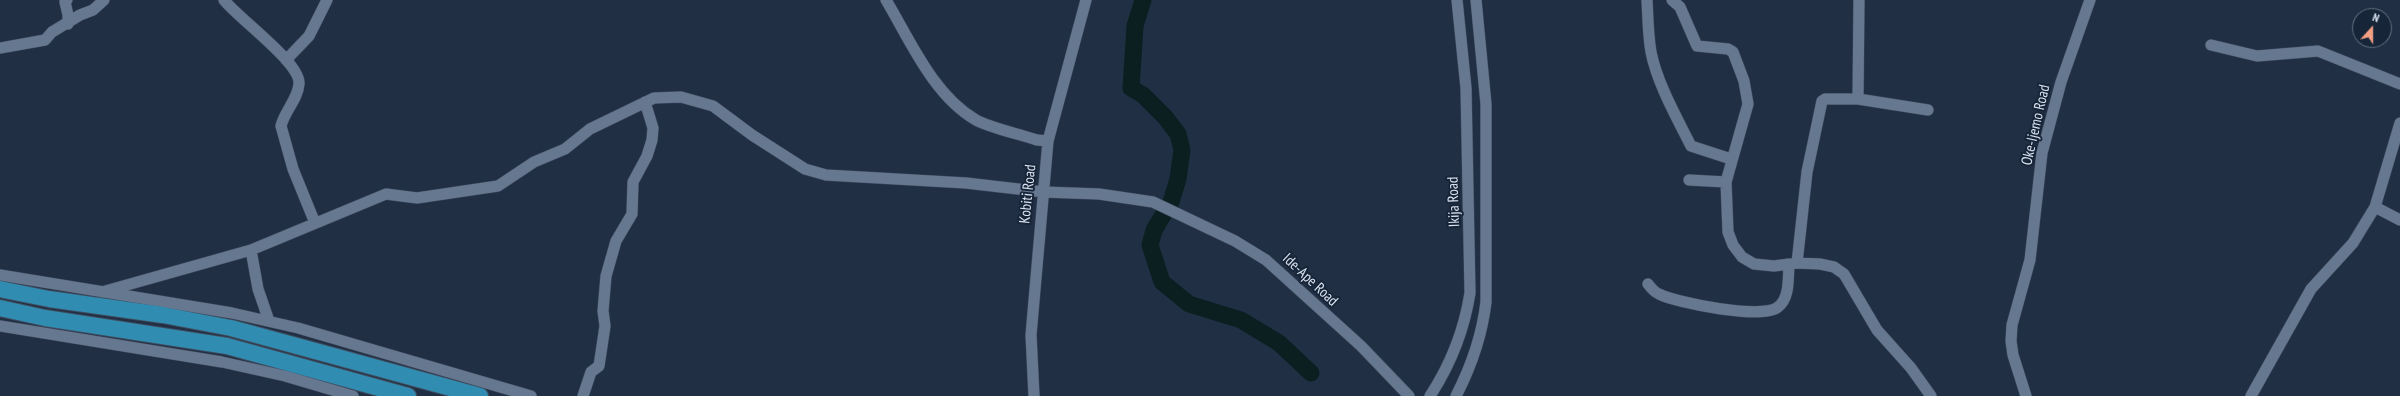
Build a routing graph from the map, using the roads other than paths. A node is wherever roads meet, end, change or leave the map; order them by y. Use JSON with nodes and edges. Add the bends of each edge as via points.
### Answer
{"nodes":[{"id":1,"x":67,"y":0,"type":"edge"},
{"id":2,"x":104,"y":0,"type":"edge"},
{"id":3,"x":224,"y":0,"type":"edge"},
{"id":4,"x":327,"y":0,"type":"edge"},
{"id":5,"x":886,"y":0,"type":"edge"},
{"id":6,"x":1086,"y":0,"type":"edge"},
{"id":7,"x":1457,"y":0,"type":"edge"},
{"id":8,"x":1476,"y":0,"type":"edge"},
{"id":9,"x":1647,"y":0,"type":"edge"},
{"id":10,"x":1672,"y":0,"type":"edge"},
{"id":11,"x":1859,"y":0,"type":"edge"},
{"id":12,"x":2090,"y":0,"type":"edge"},
{"id":13,"x":68,"y":24,"type":"junction"},
{"id":14,"x":2210,"y":45,"type":"dead end"},
{"id":15,"x":0,"y":48,"type":"edge"},
{"id":16,"x":286,"y":60,"type":"junction"},
{"id":17,"x":2400,"y":84,"type":"edge"},
{"id":18,"x":1858,"y":99,"type":"junction"},
{"id":19,"x":645,"y":102,"type":"junction"},
{"id":20,"x":1928,"y":110,"type":"dead end"},
{"id":21,"x":2400,"y":123,"type":"edge"},
{"id":22,"x":1048,"y":141,"type":"junction"},
{"id":23,"x":1731,"y":159,"type":"junction"},
{"id":24,"x":1689,"y":180,"type":"dead end"},
{"id":25,"x":1726,"y":182,"type":"junction"},
{"id":26,"x":1044,"y":192,"type":"junction"},
{"id":27,"x":2375,"y":207,"type":"junction"},
{"id":28,"x":2400,"y":220,"type":"edge"},
{"id":29,"x":315,"y":223,"type":"junction"},
{"id":30,"x":251,"y":250,"type":"junction"},
{"id":31,"x":1793,"y":264,"type":"junction"},
{"id":32,"x":0,"y":275,"type":"edge"},
{"id":33,"x":1648,"y":284,"type":"dead end"},
{"id":34,"x":0,"y":289,"type":"edge"},
{"id":35,"x":102,"y":292,"type":"junction"},
{"id":36,"x":0,"y":308,"type":"edge"},
{"id":37,"x":268,"y":321,"type":"junction"},
{"id":38,"x":3,"y":328,"type":"edge"},
{"id":39,"x":353,"y":396,"type":"edge"},
{"id":40,"x":408,"y":396,"type":"edge"},
{"id":41,"x":480,"y":396,"type":"edge"},
{"id":42,"x":530,"y":396,"type":"edge"},
{"id":43,"x":583,"y":396,"type":"edge"},
{"id":44,"x":1034,"y":396,"type":"edge"},
{"id":45,"x":1409,"y":396,"type":"edge"},
{"id":46,"x":1430,"y":396,"type":"edge"},
{"id":47,"x":1456,"y":396,"type":"edge"},
{"id":48,"x":1931,"y":396,"type":"edge"},
{"id":49,"x":2026,"y":396,"type":"edge"},
{"id":50,"x":2252,"y":396,"type":"edge"}],
"edges":[{"from":1,"to":13,"type":"street","via":[[65,2]]},
{"from":2,"to":13,"type":"street","via":[[93,10]]},
{"from":3,"to":16,"type":"street"},
{"from":4,"to":16,"type":"street","via":[[309,36]]},
{"from":5,"to":22,"type":"street","via":[[941,90],[961,109],[976,120],[1037,140]]},
{"from":6,"to":22,"type":"street","name":"Kobiti Road"},
{"from":7,"to":46,"type":"street","name":"Ikija Road","via":[[1466,88],[1470,293],[1458,344]]},
{"from":8,"to":47,"type":"street","via":[[1486,104],[1486,302],[1475,354]]},
{"from":9,"to":23,"type":"street","via":[[1651,54],[1691,146]]},
{"from":10,"to":23,"type":"street","via":[[1680,7],[1697,46],[1728,49],[1736,56],[1748,104]]},
{"from":11,"to":18,"type":"street"},
{"from":12,"to":49,"type":"street","name":"Oke-Ijemo Road","via":[[2061,82],[2042,153],[2030,260],[2012,325],[2013,355]]},
{"from":13,"to":15,"type":"street","via":[[52,32],[45,40]]},
{"from":14,"to":17,"type":"street","via":[[2257,56],[2318,51]]},
{"from":16,"to":29,"type":"street","via":[[300,82],[297,94],[281,126],[293,169]]},
{"from":18,"to":20,"type":"street"},
{"from":18,"to":31,"type":"street","via":[[1825,99],[1822,103],[1807,172]]},
{"from":19,"to":26,"type":"street","name":"Ide-Ape Road","via":[[654,98],[681,97],[713,106],[805,169],[826,175],[966,183]]},
{"from":19,"to":29,"type":"street","name":"Ide-Ape Road","via":[[590,129],[564,149],[534,162],[498,186],[417,198],[386,194]]},
{"from":19,"to":43,"type":"street","via":[[653,128],[652,140],[647,156],[633,182],[632,214],[616,241],[606,276],[603,311],[606,326],[602,352],[599,366],[591,372]]},
{"from":21,"to":27,"type":"street"},
{"from":22,"to":26,"type":"street","name":"Kobiti Road"},
{"from":23,"to":25,"type":"street"},
{"from":24,"to":25,"type":"street"},
{"from":25,"to":31,"type":"street","via":[[1728,232],[1742,258],[1754,264]]},
{"from":26,"to":44,"type":"street","name":"Kobiti Road","via":[[1031,329]]},
{"from":26,"to":45,"type":"street","name":"Ide-Ape Road","via":[[1099,194],[1153,202],[1235,241],[1266,260],[1361,346]]},
{"from":27,"to":28,"type":"street"},
{"from":27,"to":50,"type":"street","via":[[2353,243],[2311,289]]},
{"from":29,"to":30,"type":"street","name":"Ide-Ape Road"},
{"from":30,"to":35,"type":"street","name":"Ide-Ape Road"},
{"from":30,"to":37,"type":"street","via":[[258,288]]},
{"from":31,"to":33,"type":"street","via":[[1786,298],[1778,308],[1767,312],[1732,310],[1692,303],[1659,294]]},
{"from":31,"to":48,"type":"street","via":[[1820,264],[1834,267],[1844,274],[1877,330],[1911,368]]},
{"from":32,"to":35,"type":"street"},
{"from":34,"to":41,"type":"highway","via":[[231,328]]},
{"from":35,"to":37,"type":"street","via":[[232,312]]},
{"from":36,"to":40,"type":"highway","via":[[53,319],[227,346]]},
{"from":37,"to":42,"type":"street"},
{"from":38,"to":39,"type":"street","via":[[222,362],[285,376]]}]}
